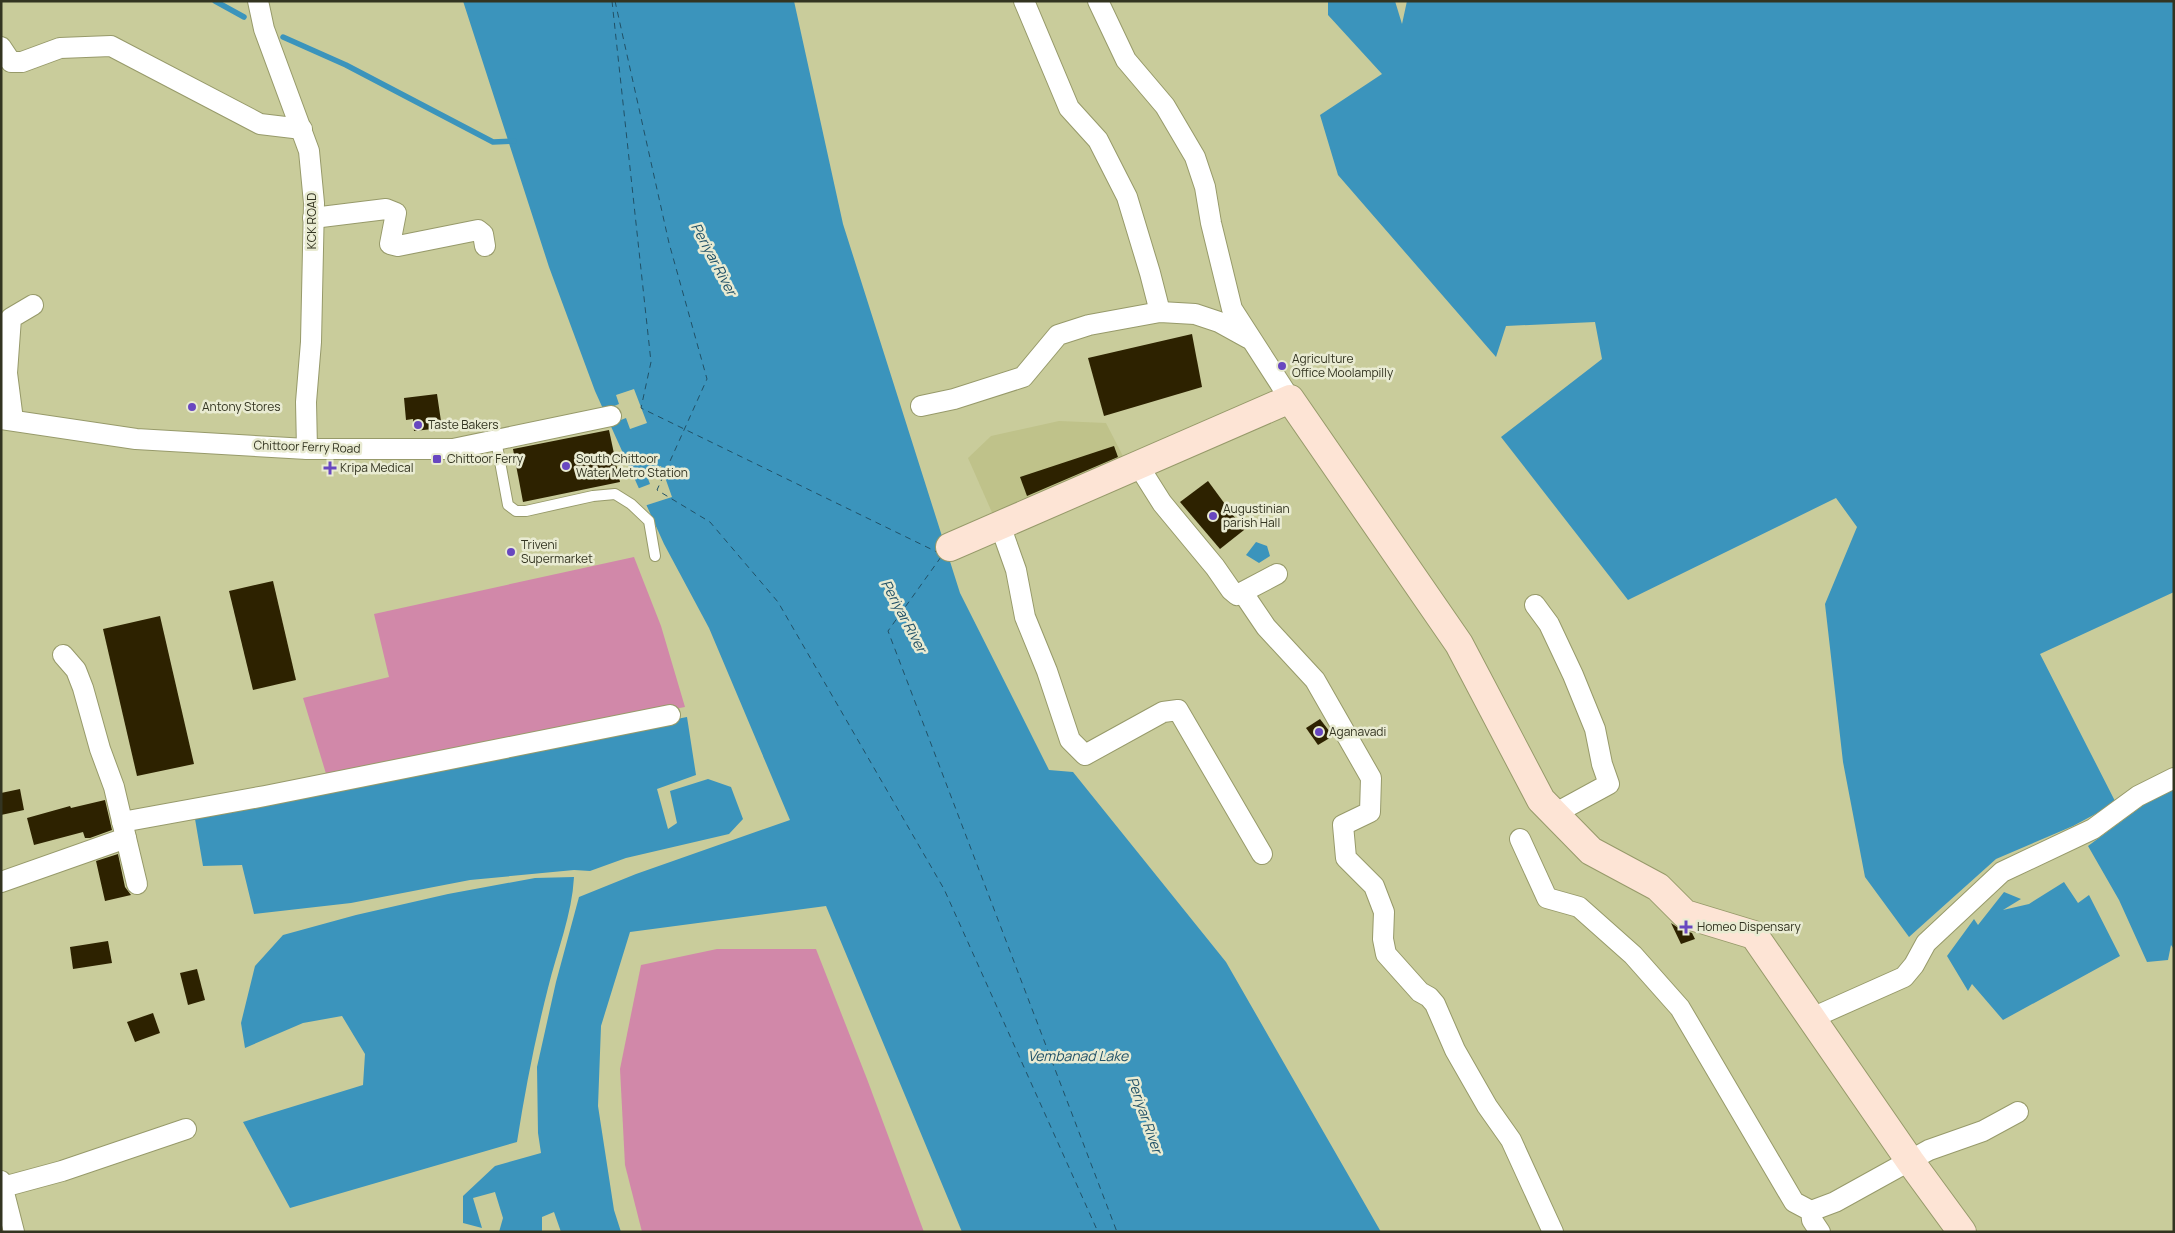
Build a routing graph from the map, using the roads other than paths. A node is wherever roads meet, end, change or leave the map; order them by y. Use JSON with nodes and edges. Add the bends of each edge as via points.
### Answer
{"nodes":[{"id":1,"x":258,"y":1,"type":"edge"},
{"id":2,"x":1024,"y":1,"type":"edge"},
{"id":3,"x":1098,"y":1,"type":"edge"},
{"id":4,"x":5,"y":60,"type":"edge"},
{"id":5,"x":302,"y":129,"type":"junction"},
{"id":6,"x":313,"y":218,"type":"junction"},
{"id":7,"x":485,"y":246,"type":"dead end"},
{"id":8,"x":32,"y":305,"type":"dead end"},
{"id":9,"x":1160,"y":312,"type":"junction"},
{"id":10,"x":1250,"y":339,"type":"junction"},
{"id":11,"x":1290,"y":399,"type":"junction"},
{"id":12,"x":921,"y":406,"type":"dead end"},
{"id":13,"x":611,"y":416,"type":"dead end"},
{"id":14,"x":7,"y":419,"type":"edge"},
{"id":15,"x":496,"y":440,"type":"junction"},
{"id":16,"x":307,"y":449,"type":"junction"},
{"id":17,"x":1138,"y":465,"type":"junction"},
{"id":18,"x":1000,"y":525,"type":"junction"},
{"id":19,"x":950,"y":547,"type":"dead end"},
{"id":20,"x":656,"y":556,"type":"dead end"},
{"id":21,"x":1277,"y":574,"type":"dead end"},
{"id":22,"x":1243,"y":592,"type":"junction"},
{"id":23,"x":1534,"y":604,"type":"dead end"},
{"id":24,"x":62,"y":655,"type":"dead end"},
{"id":25,"x":670,"y":715,"type":"dead end"},
{"id":26,"x":2174,"y":778,"type":"edge"},
{"id":27,"x":1554,"y":814,"type":"junction"},
{"id":28,"x":124,"y":830,"type":"junction"},
{"id":29,"x":1520,"y":839,"type":"dead end"},
{"id":30,"x":1262,"y":854,"type":"dead end"},
{"id":31,"x":1,"y":882,"type":"edge"},
{"id":32,"x":137,"y":884,"type":"dead end"},
{"id":33,"x":1812,"y":1018,"type":"junction"},
{"id":34,"x":2018,"y":1112,"type":"dead end"},
{"id":35,"x":186,"y":1130,"type":"dead end"},
{"id":36,"x":1910,"y":1161,"type":"junction"},
{"id":37,"x":2,"y":1184,"type":"edge"},
{"id":38,"x":1811,"y":1211,"type":"junction"},
{"id":39,"x":14,"y":1232,"type":"edge"},
{"id":40,"x":1553,"y":1232,"type":"edge"},
{"id":41,"x":1820,"y":1232,"type":"edge"},
{"id":42,"x":1962,"y":1232,"type":"edge"}],
"edges":[{"from":1,"to":5,"type":"street","name":"KCK ROAD","via":[[264,28]]},
{"from":2,"to":9,"type":"street","via":[[1069,108],[1098,140],[1126,197]]},
{"from":3,"to":10,"type":"street","via":[[1126,60],[1165,106],[1195,157],[1205,187],[1232,309]]},
{"from":4,"to":5,"type":"street","via":[[22,62],[60,48],[111,46],[260,124]]},
{"from":5,"to":6,"type":"street","name":"KCK ROAD","via":[[309,150]]},
{"from":6,"to":7,"type":"street","via":[[386,210],[396,213],[390,244],[398,246],[478,230],[483,234]]},
{"from":6,"to":16,"type":"street","name":"KCK ROAD"},
{"from":8,"to":14,"type":"street","via":[[11,318]]},
{"from":9,"to":10,"type":"street","via":[[1195,314],[1219,322]]},
{"from":9,"to":12,"type":"street","via":[[1089,325],[1058,335],[1023,377]]},
{"from":10,"to":11,"type":"street"},
{"from":11,"to":17,"type":"street"},
{"from":11,"to":27,"type":"street","via":[[1459,644],[1541,800]]},
{"from":13,"to":15,"type":"street","name":"Chittoor Ferry Road"},
{"from":14,"to":16,"type":"street","name":"Chittoor Ferry Road","via":[[136,438]]},
{"from":15,"to":16,"type":"street","name":"Chittoor Ferry Road","via":[[453,449]]},
{"from":15,"to":20,"type":"lane","via":[[508,505],[516,511],[615,494],[649,521]]},
{"from":17,"to":18,"type":"street"},
{"from":17,"to":22,"type":"street","via":[[1162,503],[1231,590],[1237,595]]},
{"from":18,"to":19,"type":"street"},
{"from":18,"to":30,"type":"street","via":[[1016,570],[1025,617],[1070,740],[1085,755],[1163,712],[1178,710]]},
{"from":21,"to":22,"type":"street"},
{"from":22,"to":40,"type":"street","via":[[1266,627],[1315,680],[1371,778],[1370,812],[1343,825],[1346,858],[1374,886],[1384,912],[1386,954],[1435,1004],[1487,1106],[1511,1140]]},
{"from":23,"to":27,"type":"street","via":[[1549,624],[1573,675],[1595,729],[1609,784]]},
{"from":24,"to":28,"type":"street","via":[[76,670],[83,688]]},
{"from":25,"to":28,"type":"street","via":[[265,796]]},
{"from":26,"to":33,"type":"street","via":[[2138,796],[2092,829],[2002,872],[1926,943],[1904,977]]},
{"from":27,"to":33,"type":"street","via":[[1591,851],[1658,887],[1685,914],[1754,935]]},
{"from":28,"to":31,"type":"street"},
{"from":28,"to":32,"type":"street"},
{"from":29,"to":38,"type":"street","via":[[1547,898],[1579,907],[1633,955],[1680,1008],[1794,1202]]},
{"from":33,"to":36,"type":"street"},
{"from":34,"to":36,"type":"street","via":[[1983,1131],[1929,1150]]},
{"from":35,"to":37,"type":"street","via":[[62,1171]]},
{"from":36,"to":38,"type":"street","via":[[1835,1202]]},
{"from":36,"to":42,"type":"street"},
{"from":37,"to":39,"type":"street"},
{"from":38,"to":41,"type":"street","via":[[1812,1220]]}]}
